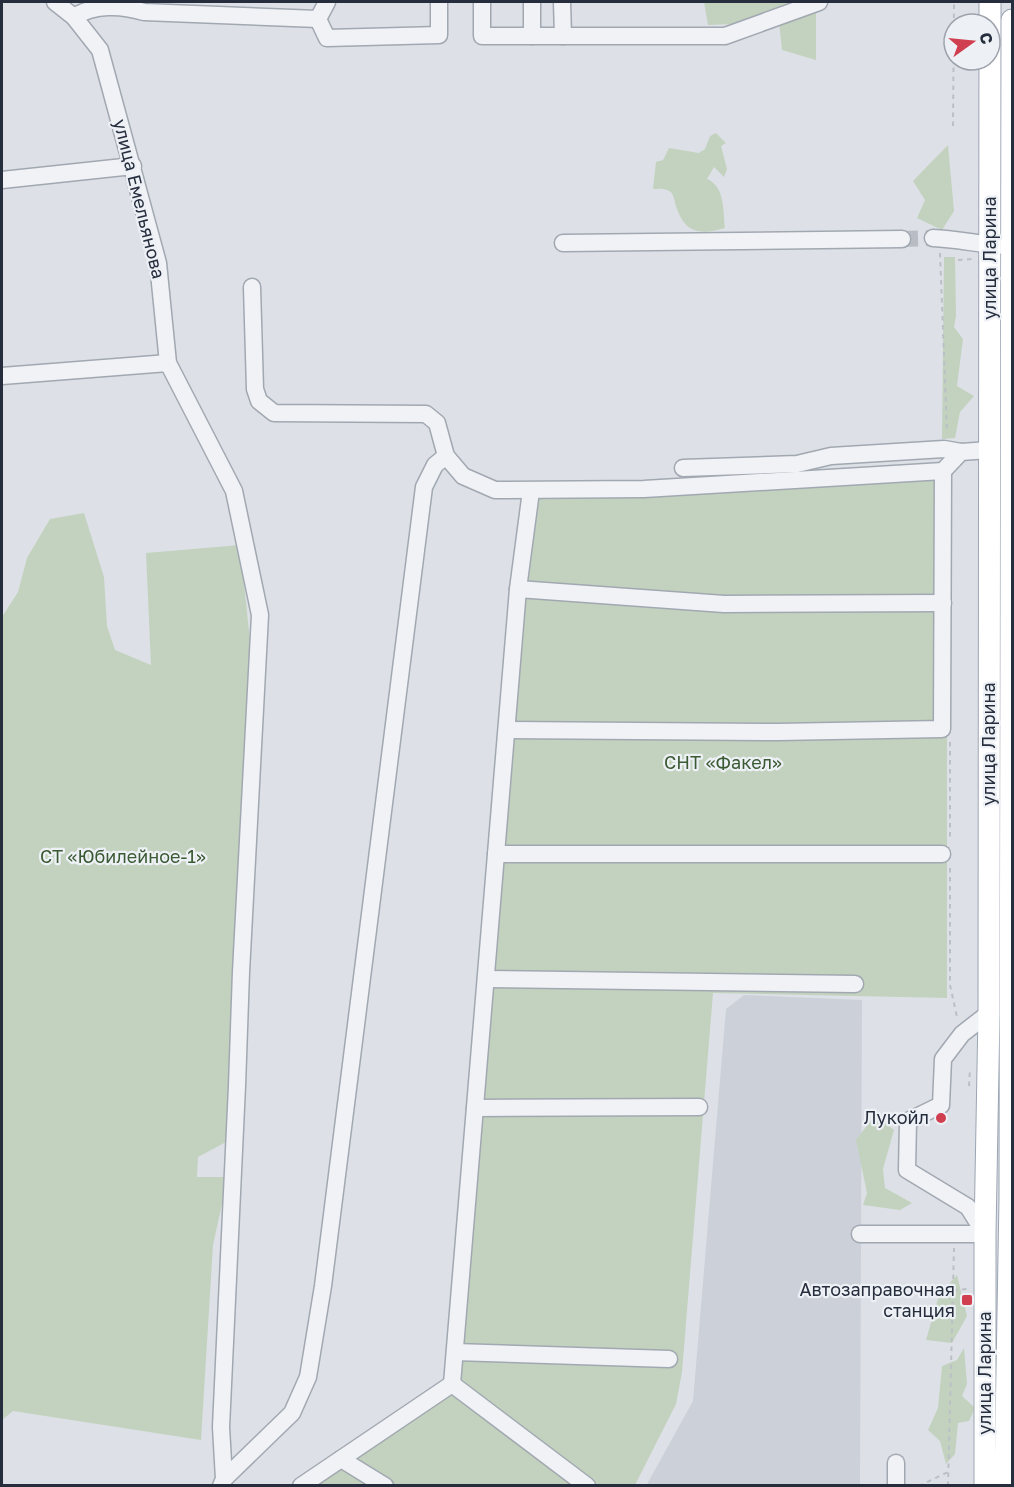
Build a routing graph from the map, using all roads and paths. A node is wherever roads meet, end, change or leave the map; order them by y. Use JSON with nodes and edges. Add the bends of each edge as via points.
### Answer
{"nodes":[{"id":1,"x":55,"y":2,"type":"edge"},
{"id":2,"x":327,"y":2,"type":"edge"},
{"id":3,"x":439,"y":2,"type":"edge"},
{"id":4,"x":482,"y":2,"type":"edge"},
{"id":5,"x":532,"y":2,"type":"edge"},
{"id":6,"x":562,"y":2,"type":"edge"},
{"id":7,"x":819,"y":2,"type":"edge"},
{"id":8,"x":954,"y":2,"type":"edge"},
{"id":9,"x":990,"y":2,"type":"edge"},
{"id":10,"x":125,"y":4,"type":"edge"},
{"id":11,"x":74,"y":17,"type":"junction"},
{"id":12,"x":318,"y":20,"type":"junction"},
{"id":13,"x":1012,"y":20,"type":"edge"},
{"id":14,"x":532,"y":36,"type":"junction"},
{"id":15,"x":563,"y":36,"type":"junction"},
{"id":16,"x":953,"y":126,"type":"dead end"},
{"id":17,"x":134,"y":166,"type":"junction"},
{"id":18,"x":2,"y":180,"type":"edge"},
{"id":19,"x":902,"y":238,"type":"tunnel mouth"},
{"id":20,"x":933,"y":238,"type":"tunnel mouth"},
{"id":21,"x":563,"y":243,"type":"dead end"},
{"id":22,"x":1012,"y":246,"type":"edge"},
{"id":23,"x":984,"y":252,"type":"junction"},
{"id":24,"x":958,"y":261,"type":"dead end"},
{"id":25,"x":252,"y":287,"type":"dead end"},
{"id":26,"x":168,"y":363,"type":"junction"},
{"id":27,"x":2,"y":376,"type":"edge"},
{"id":28,"x":989,"y":450,"type":"junction"},
{"id":29,"x":961,"y":452,"type":"junction"},
{"id":30,"x":446,"y":456,"type":"junction"},
{"id":31,"x":683,"y":468,"type":"dead end"},
{"id":32,"x":943,"y":471,"type":"junction"},
{"id":33,"x":531,"y":491,"type":"junction"},
{"id":34,"x":518,"y":589,"type":"junction"},
{"id":35,"x":943,"y":603,"type":"junction"},
{"id":36,"x":1011,"y":728,"type":"edge"},
{"id":37,"x":507,"y":730,"type":"junction"},
{"id":38,"x":496,"y":854,"type":"junction"},
{"id":39,"x":942,"y":854,"type":"dead end"},
{"id":40,"x":1012,"y":949,"type":"edge"},
{"id":41,"x":486,"y":979,"type":"junction"},
{"id":42,"x":855,"y":984,"type":"dead end"},
{"id":43,"x":989,"y":1013,"type":"junction"},
{"id":44,"x":699,"y":1107,"type":"dead end"},
{"id":45,"x":475,"y":1108,"type":"junction"},
{"id":46,"x":1011,"y":1198,"type":"edge"},
{"id":47,"x":954,"y":1233,"type":"junction"},
{"id":48,"x":860,"y":1234,"type":"dead end"},
{"id":49,"x":985,"y":1234,"type":"junction"},
{"id":50,"x":969,"y":1289,"type":"dead end"},
{"id":51,"x":953,"y":1290,"type":"junction"},
{"id":52,"x":985,"y":1320,"type":"junction"},
{"id":53,"x":1010,"y":1322,"type":"edge"},
{"id":54,"x":455,"y":1352,"type":"junction"},
{"id":55,"x":669,"y":1359,"type":"dead end"},
{"id":56,"x":452,"y":1384,"type":"junction"},
{"id":57,"x":341,"y":1459,"type":"junction"},
{"id":58,"x":896,"y":1463,"type":"dead end"},
{"id":59,"x":948,"y":1472,"type":"junction"},
{"id":60,"x":223,"y":1482,"type":"edge"},
{"id":61,"x":301,"y":1485,"type":"edge"},
{"id":62,"x":385,"y":1485,"type":"edge"},
{"id":63,"x":587,"y":1485,"type":"edge"},
{"id":64,"x":896,"y":1485,"type":"edge"},
{"id":65,"x":919,"y":1485,"type":"edge"},
{"id":66,"x":948,"y":1485,"type":"edge"},
{"id":67,"x":985,"y":1485,"type":"edge"},
{"id":68,"x":1005,"y":1485,"type":"edge"}],
"edges":[{"from":1,"to":11,"type":"street","name":"улица Емельянова"},
{"from":2,"to":12,"type":"street"},
{"from":3,"to":12,"type":"street","via":[[439,35],[327,38]]},
{"from":4,"to":14,"type":"street","via":[[482,36]]},
{"from":5,"to":14,"type":"street"},
{"from":6,"to":15,"type":"street"},
{"from":7,"to":15,"type":"street","via":[[725,36]]},
{"from":8,"to":16,"type":"path"},
{"from":9,"to":23,"type":"main road","name":"улица Ларина"},
{"from":10,"to":11,"type":"street","via":[[85,10]]},
{"from":10,"to":12,"type":"street","via":[[144,12]]},
{"from":11,"to":17,"type":"street","name":"улица Емельянова","via":[[100,50]]},
{"from":13,"to":22,"type":"main road","name":"улица Ларина"},
{"from":14,"to":15,"type":"street"},
{"from":17,"to":18,"type":"street"},
{"from":17,"to":26,"type":"street","name":"улица Емельянова","via":[[158,263]]},
{"from":19,"to":21,"type":"street"},
{"from":20,"to":23,"type":"street","via":[[955,239]]},
{"from":22,"to":23,"type":"street"},
{"from":22,"to":36,"type":"main road","name":"улица Ларина"},
{"from":23,"to":24,"type":"path"},
{"from":23,"to":28,"type":"main road","name":"улица Ларина"},
{"from":25,"to":30,"type":"street","via":[[255,389],[260,401],[274,413],[426,414],[437,423]]},
{"from":26,"to":27,"type":"street"},
{"from":26,"to":60,"type":"street","name":"улица Емельянова","via":[[234,491],[260,615],[221,1427]]},
{"from":28,"to":29,"type":"street"},
{"from":28,"to":43,"type":"main road","name":"улица Ларина"},
{"from":29,"to":31,"type":"street","via":[[944,448],[831,456],[797,464]]},
{"from":29,"to":32,"type":"street"},
{"from":30,"to":33,"type":"street","via":[[463,476],[495,490]]},
{"from":30,"to":60,"type":"street","via":[[435,465],[424,487],[323,1286],[308,1377],[292,1413]]},
{"from":32,"to":33,"type":"street","via":[[644,489]]},
{"from":32,"to":35,"type":"street"},
{"from":33,"to":34,"type":"street"},
{"from":34,"to":35,"type":"street","via":[[724,604]]},
{"from":34,"to":37,"type":"street"},
{"from":35,"to":37,"type":"street","via":[[942,729]]},
{"from":36,"to":40,"type":"main road","name":"улица Ларина"},
{"from":37,"to":38,"type":"street"},
{"from":38,"to":39,"type":"street"},
{"from":38,"to":41,"type":"street"},
{"from":40,"to":46,"type":"main road","name":"улица Ларина"},
{"from":41,"to":42,"type":"street"},
{"from":41,"to":45,"type":"street"},
{"from":43,"to":49,"type":"main road","name":"улица Ларина"},
{"from":43,"to":49,"type":"street","via":[[962,1034],[943,1059],[941,1105],[908,1121],[907,1170],[968,1208]]},
{"from":44,"to":45,"type":"street"},
{"from":45,"to":54,"type":"street"},
{"from":46,"to":53,"type":"main road","name":"улица Ларина"},
{"from":47,"to":48,"type":"street"},
{"from":47,"to":49,"type":"street"},
{"from":47,"to":51,"type":"path"},
{"from":49,"to":52,"type":"main road","name":"улица Ларина"},
{"from":50,"to":51,"type":"path"},
{"from":51,"to":59,"type":"path"},
{"from":52,"to":53,"type":"street"},
{"from":52,"to":67,"type":"main road","name":"улица Ларина"},
{"from":53,"to":68,"type":"main road","name":"улица Ларина"},
{"from":54,"to":55,"type":"street"},
{"from":54,"to":56,"type":"street"},
{"from":56,"to":57,"type":"street"},
{"from":56,"to":63,"type":"street"},
{"from":57,"to":61,"type":"street"},
{"from":57,"to":62,"type":"street"},
{"from":58,"to":64,"type":"street"},
{"from":59,"to":65,"type":"path"},
{"from":59,"to":66,"type":"path"}]}
